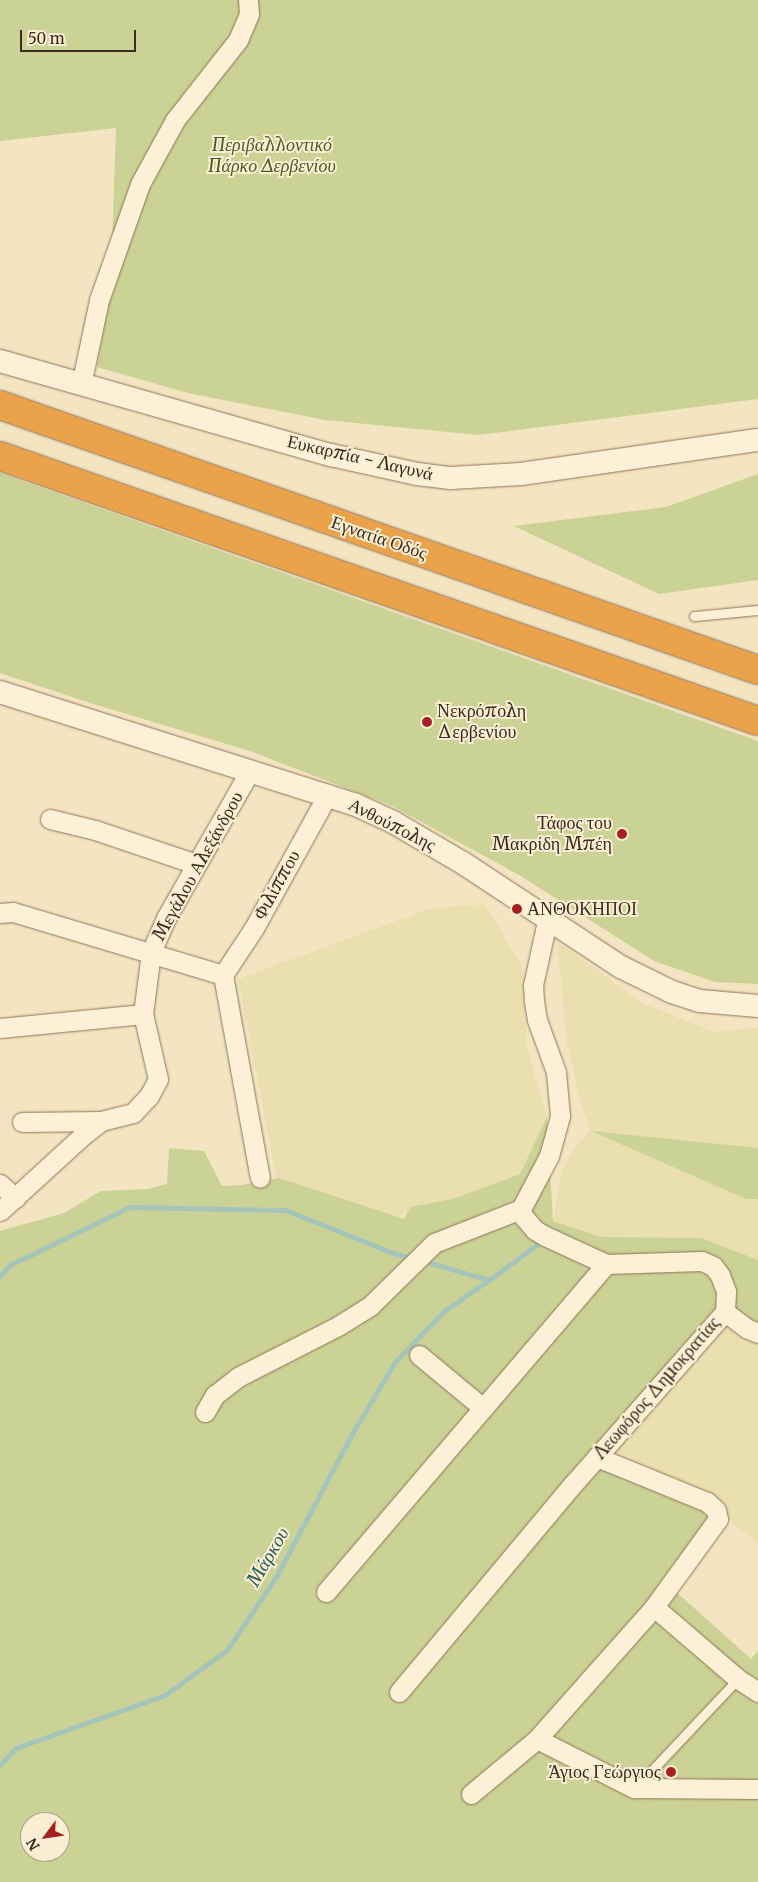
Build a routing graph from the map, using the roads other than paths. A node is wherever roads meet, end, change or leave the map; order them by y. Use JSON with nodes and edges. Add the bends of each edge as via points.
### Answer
{"nodes":[{"id":1,"x":248,"y":0,"type":"edge"},
{"id":2,"x":0,"y":361,"type":"edge"},
{"id":3,"x":82,"y":386,"type":"junction"},
{"id":4,"x":0,"y":405,"type":"edge"},
{"id":5,"x":758,"y":440,"type":"edge"},
{"id":6,"x":0,"y":456,"type":"edge"},
{"id":7,"x":758,"y":610,"type":"edge"},
{"id":8,"x":694,"y":616,"type":"dead end"},
{"id":9,"x":758,"y":670,"type":"edge"},
{"id":10,"x":0,"y":692,"type":"edge"},
{"id":11,"x":758,"y":721,"type":"edge"},
{"id":12,"x":250,"y":771,"type":"junction"},
{"id":13,"x":328,"y":794,"type":"junction"},
{"id":14,"x":50,"y":819,"type":"dead end"},
{"id":15,"x":196,"y":864,"type":"junction"},
{"id":16,"x":0,"y":913,"type":"edge"},
{"id":17,"x":548,"y":917,"type":"junction"},
{"id":18,"x":151,"y":952,"type":"junction"},
{"id":19,"x":223,"y":974,"type":"junction"},
{"id":20,"x":758,"y":1006,"type":"edge"},
{"id":21,"x":143,"y":1014,"type":"junction"},
{"id":22,"x":0,"y":1028,"type":"edge"},
{"id":23,"x":101,"y":1121,"type":"junction"},
{"id":24,"x":22,"y":1122,"type":"dead end"},
{"id":25,"x":260,"y":1178,"type":"dead end"},
{"id":26,"x":0,"y":1184,"type":"edge"},
{"id":27,"x":15,"y":1198,"type":"junction"},
{"id":28,"x":521,"y":1209,"type":"junction"},
{"id":29,"x":0,"y":1211,"type":"edge"},
{"id":30,"x":606,"y":1264,"type":"junction"},
{"id":31,"x":725,"y":1312,"type":"junction"},
{"id":32,"x":758,"y":1332,"type":"edge"},
{"id":33,"x":419,"y":1355,"type":"dead end"},
{"id":34,"x":483,"y":1408,"type":"junction"},
{"id":35,"x":205,"y":1412,"type":"dead end"},
{"id":36,"x":597,"y":1457,"type":"junction"},
{"id":37,"x":326,"y":1592,"type":"dead end"},
{"id":38,"x":654,"y":1607,"type":"junction"},
{"id":39,"x":738,"y":1679,"type":"junction"},
{"id":40,"x":399,"y":1692,"type":"dead end"},
{"id":41,"x":758,"y":1692,"type":"edge"},
{"id":42,"x":537,"y":1739,"type":"junction"},
{"id":43,"x":634,"y":1788,"type":"junction"},
{"id":44,"x":758,"y":1788,"type":"edge"},
{"id":45,"x":471,"y":1794,"type":"dead end"}],
"edges":[{"from":1,"to":3,"type":"street","via":[[250,14],[238,40],[175,120],[140,184],[99,300]]},
{"from":2,"to":3,"type":"street","name":"Ευκαρπία - Λαγυνά"},
{"from":3,"to":5,"type":"street","name":"Ευκαρπία - Λαγυνά","via":[[331,455],[451,478],[521,474]]},
{"from":4,"to":9,"type":"highway","name":"Εγνατία Οδός"},
{"from":6,"to":11,"type":"highway"},
{"from":7,"to":8,"type":"lane"},
{"from":10,"to":12,"type":"street","name":"Ανθούπολης"},
{"from":12,"to":13,"type":"street","name":"Ανθούπολης"},
{"from":12,"to":15,"type":"street","name":"Μεγάλου Αλεξάνδρου"},
{"from":13,"to":17,"type":"street","name":"Ανθούπολης","via":[[393,822],[427,841]]},
{"from":13,"to":19,"type":"street","name":"Φιλίππου","via":[[254,928]]},
{"from":14,"to":15,"type":"street","via":[[104,833]]},
{"from":15,"to":18,"type":"street","name":"Μεγάλου Αλεξάνδρου"},
{"from":16,"to":18,"type":"street","via":[[13,912]]},
{"from":17,"to":20,"type":"street","name":"Ανθούπολης","via":[[621,967],[672,992],[700,1001]]},
{"from":17,"to":28,"type":"street","via":[[533,985],[534,1002],[537,1020],[556,1072],[560,1116],[550,1156]]},
{"from":18,"to":19,"type":"street"},
{"from":18,"to":21,"type":"street","name":"Μεγάλου Αλεξάνδρου"},
{"from":19,"to":25,"type":"street"},
{"from":21,"to":22,"type":"street"},
{"from":21,"to":23,"type":"street","name":"Μεγάλου Αλεξάνδρου","via":[[158,1079],[149,1096],[133,1113]]},
{"from":23,"to":24,"type":"street"},
{"from":23,"to":27,"type":"street","name":"Μεγάλου Αλεξάνδρου"},
{"from":26,"to":27,"type":"street"},
{"from":27,"to":29,"type":"street","name":"Μεγάλου Αλεξάνδρου"},
{"from":28,"to":30,"type":"street","name":"Λεωφόρος Δημοκρατίας","via":[[535,1230]]},
{"from":28,"to":35,"type":"street","via":[[434,1243],[370,1306],[238,1377],[215,1395]]},
{"from":30,"to":31,"type":"street","name":"Λεωφόρος Δημοκρατίας","via":[[702,1262],[713,1266],[726,1291]]},
{"from":30,"to":34,"type":"street"},
{"from":31,"to":32,"type":"street","via":[[746,1328]]},
{"from":31,"to":36,"type":"street","name":"Λεωφόρος Δημοκρατίας"},
{"from":33,"to":34,"type":"street"},
{"from":34,"to":37,"type":"street"},
{"from":36,"to":38,"type":"street","via":[[707,1502],[716,1510],[718,1519],[708,1535]]},
{"from":36,"to":40,"type":"street","name":"Λεωφόρος Δημοκρατίας"},
{"from":38,"to":39,"type":"street"},
{"from":38,"to":42,"type":"street"},
{"from":39,"to":41,"type":"street"},
{"from":39,"to":43,"type":"lane"},
{"from":42,"to":43,"type":"street"},
{"from":42,"to":45,"type":"street"},
{"from":43,"to":44,"type":"street"}]}
